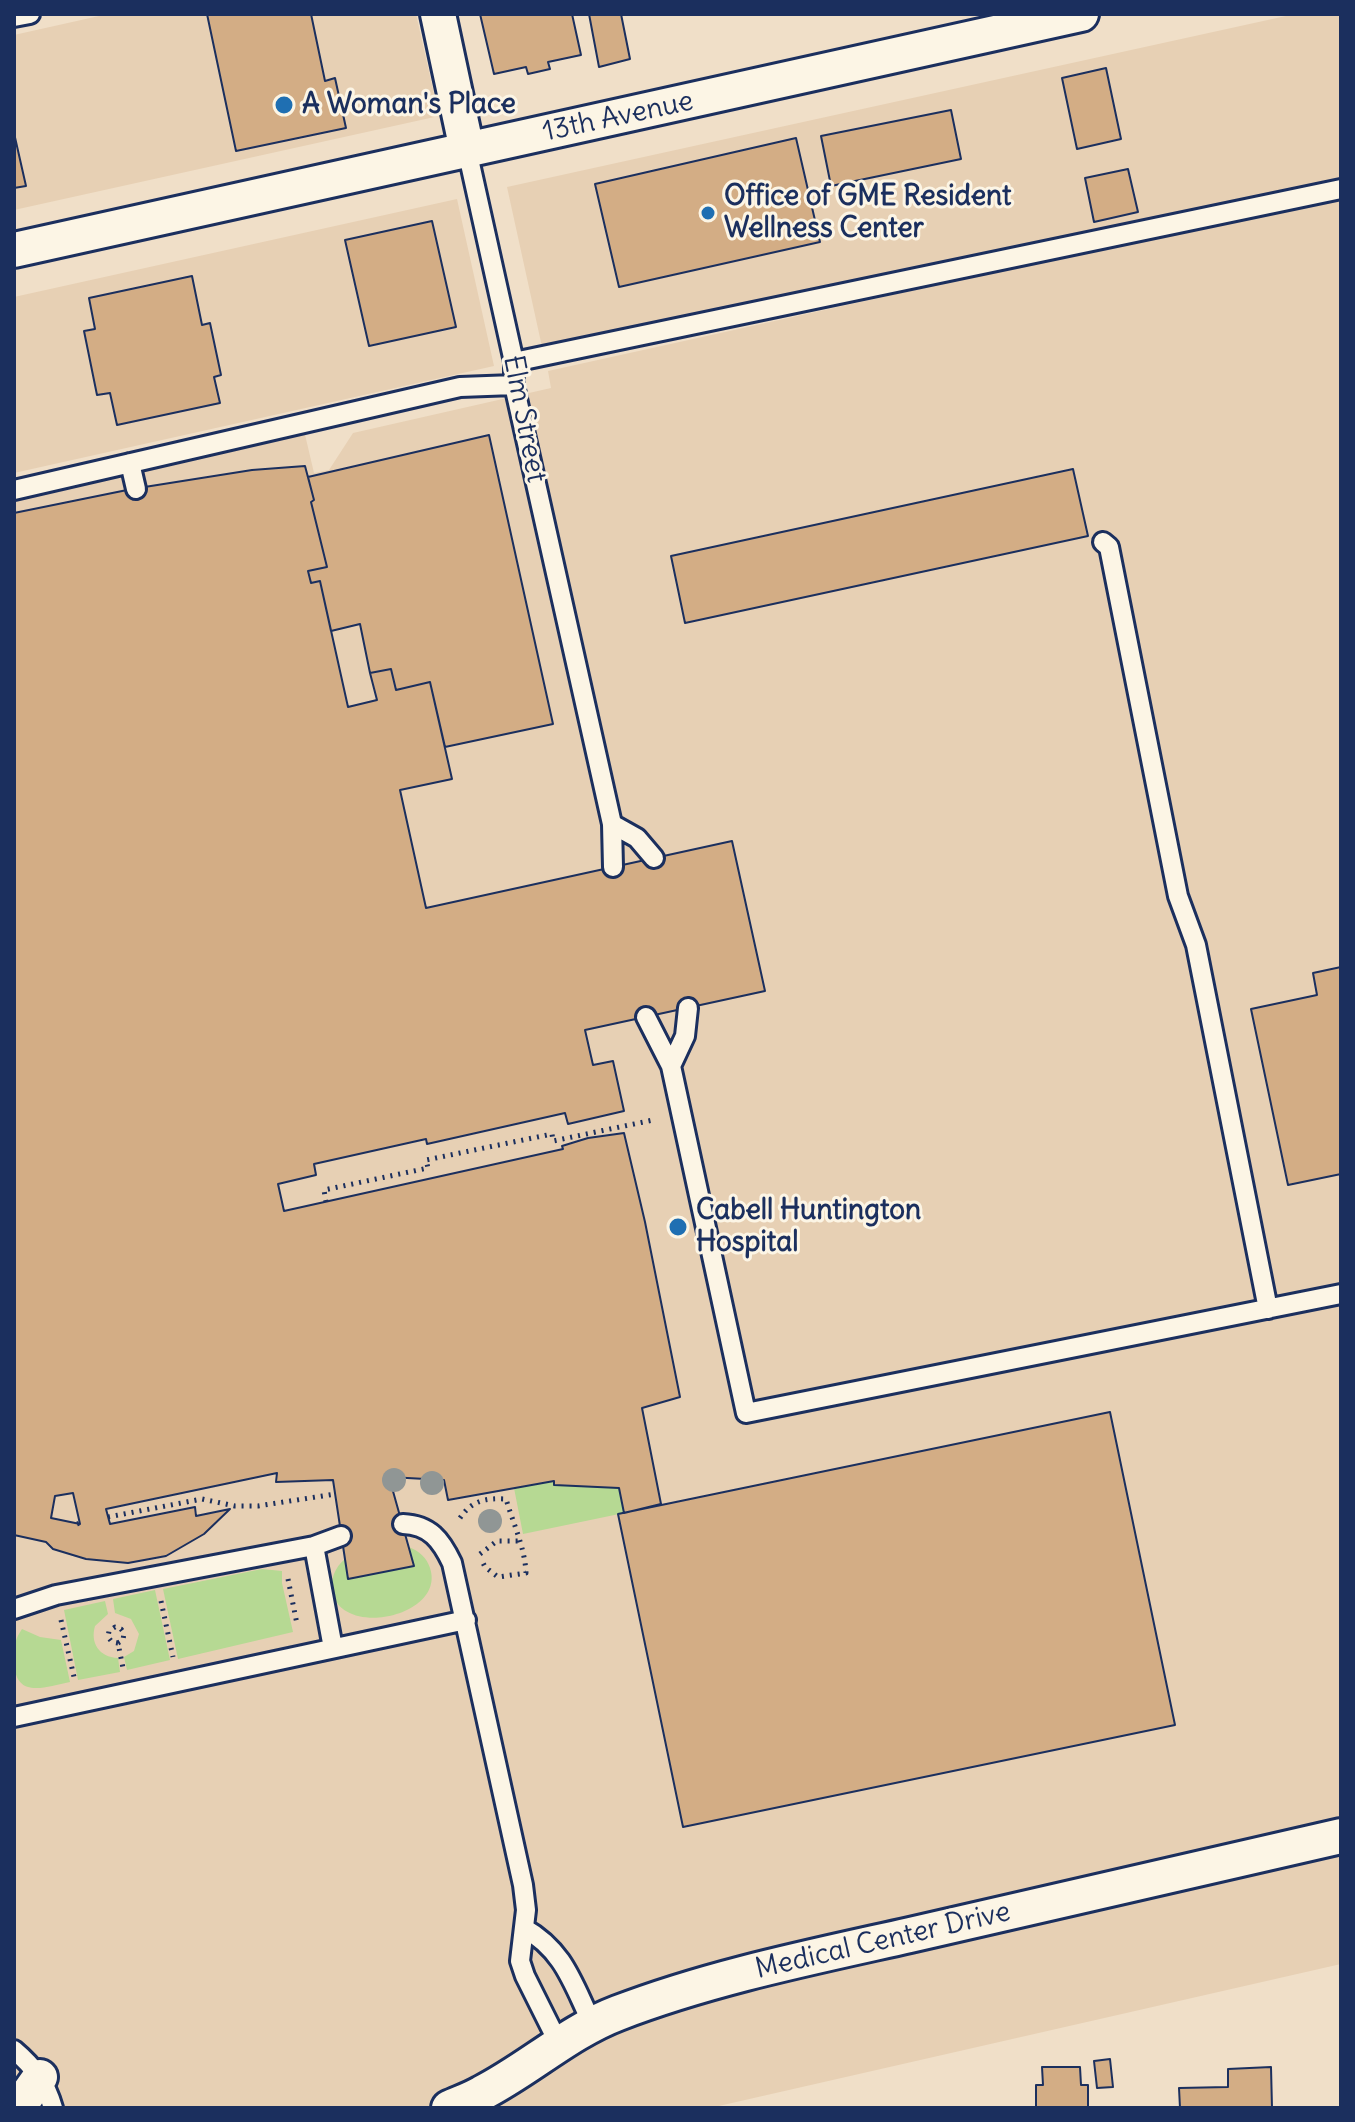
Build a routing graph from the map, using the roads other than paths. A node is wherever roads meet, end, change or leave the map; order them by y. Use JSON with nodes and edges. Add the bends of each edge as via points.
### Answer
{"nodes":[{"id":1,"x":30,"y":14,"type":"edge"},
{"id":2,"x":438,"y":14,"type":"edge"},
{"id":3,"x":1081,"y":14,"type":"edge"},
{"id":4,"x":14,"y":17,"type":"edge"},
{"id":5,"x":467,"y":150,"type":"junction"},
{"id":6,"x":1341,"y":189,"type":"edge"},
{"id":7,"x":14,"y":250,"type":"edge"},
{"id":8,"x":514,"y":362,"type":"junction"},
{"id":9,"x":514,"y":385,"type":"junction"},
{"id":10,"x":130,"y":463,"type":"junction"},
{"id":11,"x":136,"y":489,"type":"dead end"},
{"id":12,"x":14,"y":490,"type":"edge"},
{"id":13,"x":1103,"y":542,"type":"dead end"},
{"id":14,"x":612,"y":824,"type":"junction"},
{"id":15,"x":654,"y":858,"type":"dead end"},
{"id":16,"x":613,"y":867,"type":"dead end"},
{"id":17,"x":688,"y":1008,"type":"dead end"},
{"id":18,"x":646,"y":1017,"type":"dead end"},
{"id":19,"x":671,"y":1066,"type":"junction"},
{"id":20,"x":1341,"y":1294,"type":"edge"},
{"id":21,"x":1268,"y":1309,"type":"junction"},
{"id":22,"x":403,"y":1524,"type":"dead end"},
{"id":23,"x":341,"y":1536,"type":"dead end"},
{"id":24,"x":314,"y":1546,"type":"junction"},
{"id":25,"x":14,"y":1609,"type":"edge"},
{"id":26,"x":466,"y":1620,"type":"junction"},
{"id":27,"x":333,"y":1648,"type":"junction"},
{"id":28,"x":14,"y":1717,"type":"edge"},
{"id":29,"x":1341,"y":1836,"type":"edge"},
{"id":30,"x":524,"y":1928,"type":"junction"},
{"id":31,"x":593,"y":2025,"type":"junction"},
{"id":32,"x":559,"y":2044,"type":"junction"},
{"id":33,"x":14,"y":2050,"type":"edge"},
{"id":34,"x":47,"y":2093,"type":"edge"},
{"id":35,"x":18,"y":2108,"type":"edge"},
{"id":36,"x":449,"y":2108,"type":"edge"}],
"edges":[{"from":1,"to":4,"type":"lane"},
{"from":2,"to":5,"type":"street","name":"Elm Street"},
{"from":3,"to":5,"type":"street","name":"13th Avenue"},
{"from":5,"to":7,"type":"street","name":"13th Avenue"},
{"from":5,"to":8,"type":"lane","name":"Elm Street"},
{"from":6,"to":8,"type":"lane"},
{"from":8,"to":9,"type":"lane","name":"Elm Street"},
{"from":9,"to":10,"type":"lane","via":[[460,387]]},
{"from":9,"to":14,"type":"lane","name":"Elm Street"},
{"from":10,"to":11,"type":"lane"},
{"from":10,"to":12,"type":"lane"},
{"from":13,"to":21,"type":"lane","via":[[1109,547],[1178,896],[1196,945]]},
{"from":14,"to":15,"type":"lane","via":[[637,838]]},
{"from":14,"to":16,"type":"lane","name":"Elm Street"},
{"from":17,"to":19,"type":"lane","via":[[685,1036]]},
{"from":18,"to":19,"type":"lane"},
{"from":19,"to":21,"type":"lane","via":[[746,1413]]},
{"from":20,"to":21,"type":"lane"},
{"from":22,"to":26,"type":"lane","via":[[423,1527],[444,1546]]},
{"from":23,"to":24,"type":"lane"},
{"from":24,"to":25,"type":"lane","via":[[56,1595]]},
{"from":24,"to":27,"type":"lane"},
{"from":26,"to":27,"type":"lane"},
{"from":26,"to":30,"type":"lane","via":[[523,1885]]},
{"from":27,"to":28,"type":"lane"},
{"from":29,"to":31,"type":"street","name":"Medical Center Drive","via":[[720,1979]]},
{"from":30,"to":31,"type":"lane","via":[[551,1946],[561,1960]]},
{"from":30,"to":32,"type":"lane","via":[[520,1948],[525,1976]]},
{"from":31,"to":32,"type":"street","name":"Medical Center Drive"},
{"from":32,"to":36,"type":"street","name":"Medical Center Drive","via":[[483,2093]]},
{"from":33,"to":34,"type":"lane"},
{"from":34,"to":35,"type":"street"}]}
